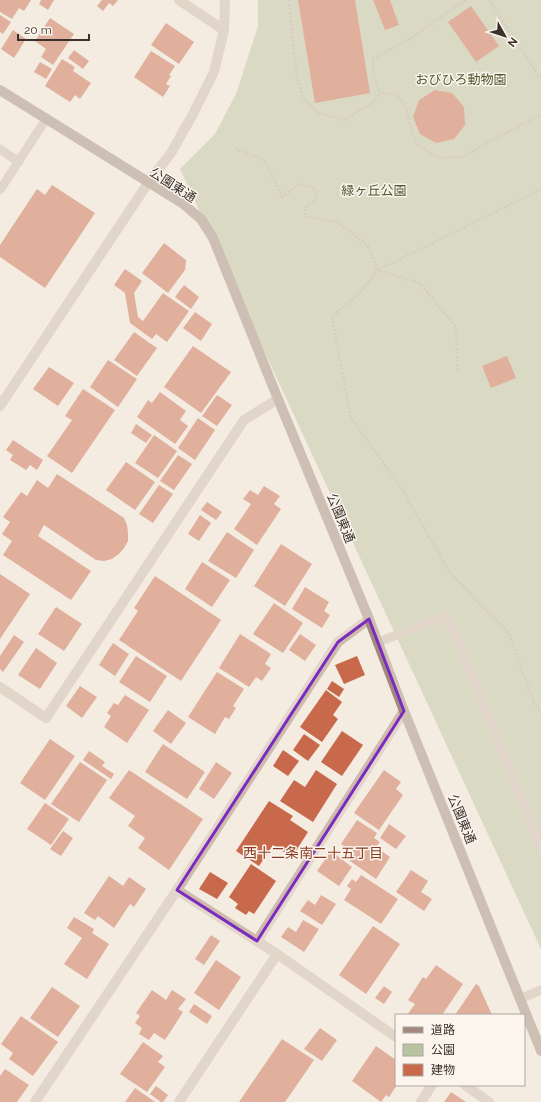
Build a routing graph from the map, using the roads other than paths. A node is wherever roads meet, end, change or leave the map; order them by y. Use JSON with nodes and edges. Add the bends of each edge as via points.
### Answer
{"nodes":[{"id":1,"x":179,"y":0,"type":"edge"},
{"id":2,"x":225,"y":0,"type":"edge"},
{"id":3,"x":224,"y":30,"type":"junction"},
{"id":4,"x":0,"y":90,"type":"edge"},
{"id":5,"x":46,"y":119,"type":"junction"},
{"id":6,"x":0,"y":149,"type":"edge"},
{"id":7,"x":19,"y":162,"type":"junction"},
{"id":8,"x":148,"y":184,"type":"junction"},
{"id":9,"x":0,"y":190,"type":"edge"},
{"id":10,"x":278,"y":399,"type":"junction"},
{"id":11,"x":0,"y":406,"type":"edge"},
{"id":12,"x":369,"y":619,"type":"junction"},
{"id":13,"x":378,"y":642,"type":"junction"},
{"id":14,"x":0,"y":687,"type":"edge"},
{"id":15,"x":404,"y":711,"type":"junction"},
{"id":16,"x":541,"y":848,"type":"edge"},
{"id":17,"x":177,"y":890,"type":"junction"},
{"id":18,"x":257,"y":941,"type":"junction"},
{"id":19,"x":277,"y":954,"type":"junction"},
{"id":20,"x":541,"y":990,"type":"edge"},
{"id":21,"x":520,"y":999,"type":"junction"},
{"id":22,"x":395,"y":1036,"type":"edge"},
{"id":23,"x":541,"y":1051,"type":"edge"},
{"id":24,"x":431,"y":1086,"type":"edge"},
{"id":25,"x":466,"y":1086,"type":"edge"},
{"id":26,"x":35,"y":1102,"type":"edge"},
{"id":27,"x":179,"y":1102,"type":"edge"},
{"id":28,"x":421,"y":1102,"type":"edge"},
{"id":29,"x":489,"y":1102,"type":"edge"}],
"edges":[{"from":1,"to":3,"type":"street"},
{"from":2,"to":3,"type":"street"},
{"from":3,"to":8,"type":"street","via":[[214,72],[171,153]]},
{"from":4,"to":5,"type":"street","name":"公園東通"},
{"from":5,"to":7,"type":"lane"},
{"from":5,"to":8,"type":"street","name":"公園東通"},
{"from":6,"to":7,"type":"lane"},
{"from":7,"to":9,"type":"lane"},
{"from":8,"to":10,"type":"street","name":"公園東通","via":[[182,203],[201,220],[214,238]]},
{"from":8,"to":11,"type":"street"},
{"from":10,"to":12,"type":"street","name":"公園東通"},
{"from":10,"to":14,"type":"street","via":[[244,420],[46,718]]},
{"from":12,"to":13,"type":"street","name":"公園東通"},
{"from":12,"to":17,"type":"street","via":[[338,642]]},
{"from":13,"to":15,"type":"street","name":"公園東通"},
{"from":13,"to":16,"type":"lane","via":[[447,616]]},
{"from":15,"to":18,"type":"street"},
{"from":15,"to":21,"type":"street","name":"公園東通"},
{"from":17,"to":18,"type":"street"},
{"from":17,"to":26,"type":"street"},
{"from":18,"to":19,"type":"street"},
{"from":19,"to":22,"type":"street"},
{"from":19,"to":27,"type":"street"},
{"from":20,"to":21,"type":"lane"},
{"from":21,"to":23,"type":"street","name":"公園東通"},
{"from":24,"to":28,"type":"street"},
{"from":25,"to":29,"type":"street"}]}
